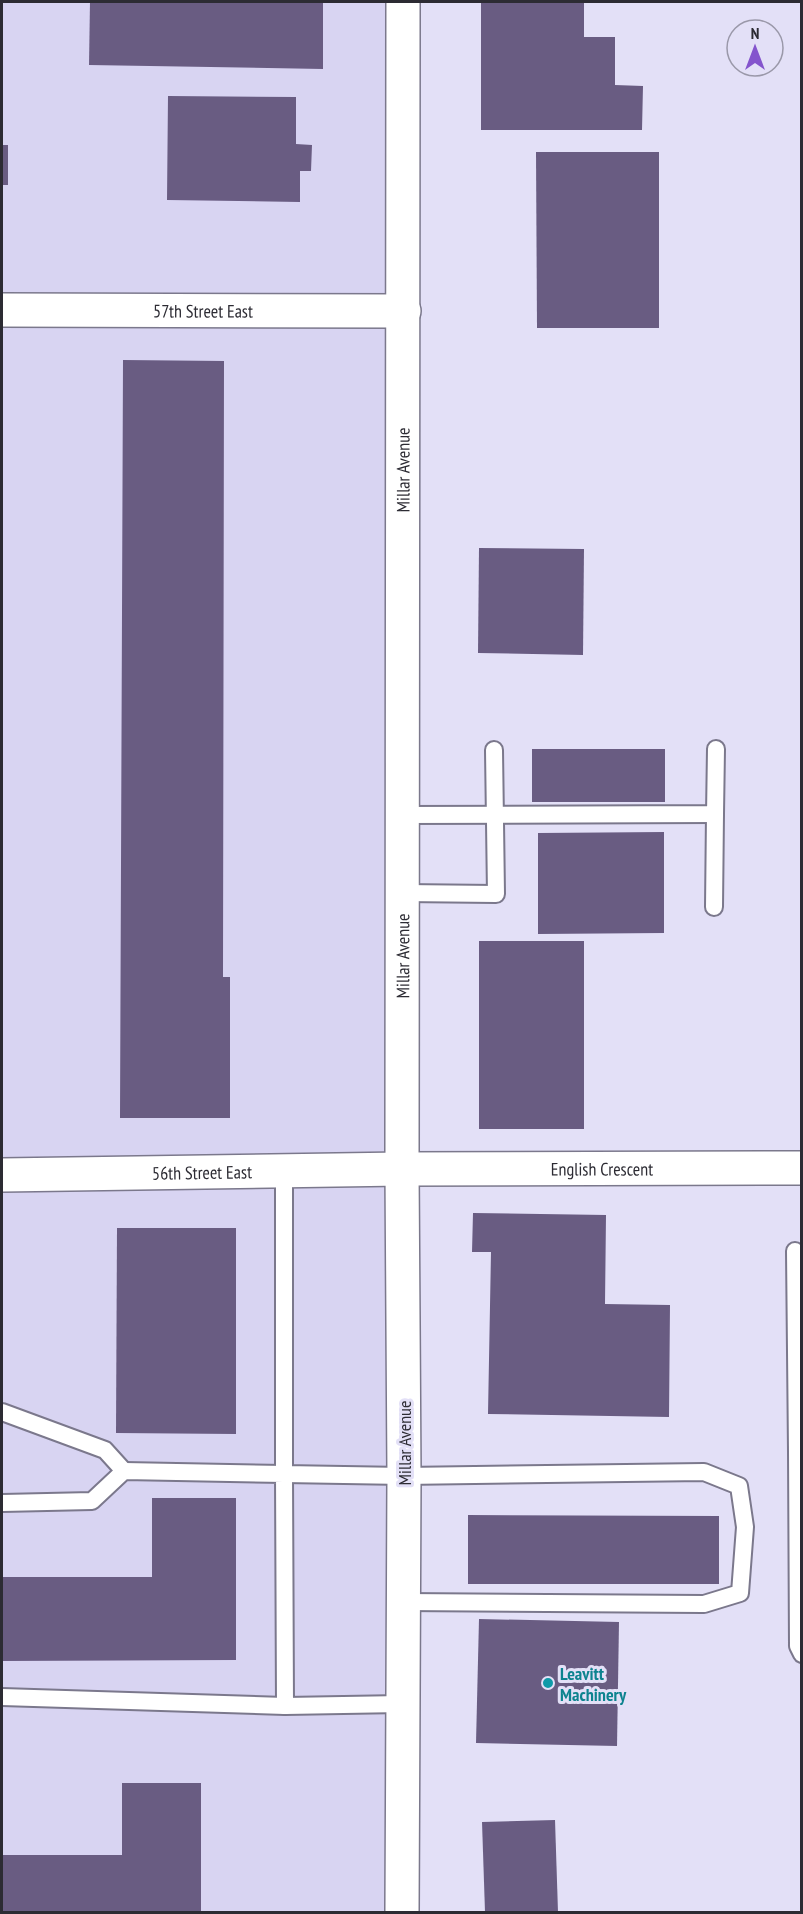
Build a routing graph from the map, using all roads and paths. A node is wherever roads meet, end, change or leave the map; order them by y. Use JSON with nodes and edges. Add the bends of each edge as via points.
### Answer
{"nodes":[{"id":1,"x":403,"y":2,"type":"edge"},
{"id":2,"x":2,"y":310,"type":"edge"},
{"id":3,"x":404,"y":311,"type":"junction"},
{"id":4,"x":716,"y":749,"type":"dead end"},
{"id":5,"x":494,"y":750,"type":"dead end"},
{"id":6,"x":495,"y":814,"type":"junction"},
{"id":7,"x":715,"y":814,"type":"junction"},
{"id":8,"x":403,"y":815,"type":"junction"},
{"id":9,"x":403,"y":893,"type":"junction"},
{"id":10,"x":714,"y":907,"type":"dead end"},
{"id":11,"x":801,"y":1168,"type":"edge"},
{"id":12,"x":402,"y":1169,"type":"junction"},
{"id":13,"x":284,"y":1171,"type":"junction"},
{"id":14,"x":2,"y":1175,"type":"edge"},
{"id":15,"x":795,"y":1251,"type":"dead end"},
{"id":16,"x":2,"y":1412,"type":"edge"},
{"id":17,"x":799,"y":1452,"type":"edge"},
{"id":18,"x":124,"y":1471,"type":"junction"},
{"id":19,"x":284,"y":1474,"type":"junction"},
{"id":20,"x":404,"y":1476,"type":"junction"},
{"id":21,"x":2,"y":1503,"type":"edge"},
{"id":22,"x":402,"y":1602,"type":"junction"},
{"id":23,"x":801,"y":1654,"type":"edge"},
{"id":24,"x":2,"y":1697,"type":"edge"},
{"id":25,"x":402,"y":1704,"type":"junction"},
{"id":26,"x":285,"y":1706,"type":"junction"},
{"id":27,"x":402,"y":1912,"type":"edge"}],
"edges":[{"from":1,"to":3,"type":"street","name":"Millar Avenue"},
{"from":2,"to":3,"type":"street","name":"57th Street East"},
{"from":3,"to":8,"type":"street","name":"Millar Avenue"},
{"from":4,"to":7,"type":"lane"},
{"from":5,"to":6,"type":"lane"},
{"from":6,"to":7,"type":"lane"},
{"from":6,"to":8,"type":"lane"},
{"from":6,"to":9,"type":"lane","via":[[496,894]]},
{"from":7,"to":10,"type":"lane"},
{"from":8,"to":9,"type":"street","name":"Millar Avenue"},
{"from":9,"to":12,"type":"street","name":"Millar Avenue"},
{"from":11,"to":12,"type":"street","name":"English Crescent"},
{"from":12,"to":13,"type":"street","name":"56th Street East"},
{"from":12,"to":20,"type":"street","name":"Millar Avenue"},
{"from":13,"to":14,"type":"street","name":"56th Street East"},
{"from":13,"to":19,"type":"lane"},
{"from":15,"to":17,"type":"lane"},
{"from":16,"to":18,"type":"lane","via":[[105,1450]]},
{"from":17,"to":23,"type":"lane"},
{"from":18,"to":19,"type":"lane"},
{"from":18,"to":21,"type":"lane","via":[[92,1501]]},
{"from":19,"to":20,"type":"lane"},
{"from":19,"to":26,"type":"lane"},
{"from":20,"to":22,"type":"street","name":"Millar Avenue"},
{"from":20,"to":22,"type":"lane","via":[[704,1472],[739,1486],[745,1527],[740,1593],[704,1604]]},
{"from":22,"to":25,"type":"street","name":"Millar Avenue"},
{"from":24,"to":26,"type":"lane"},
{"from":25,"to":26,"type":"lane"},
{"from":25,"to":27,"type":"street","name":"Millar Avenue"}]}
